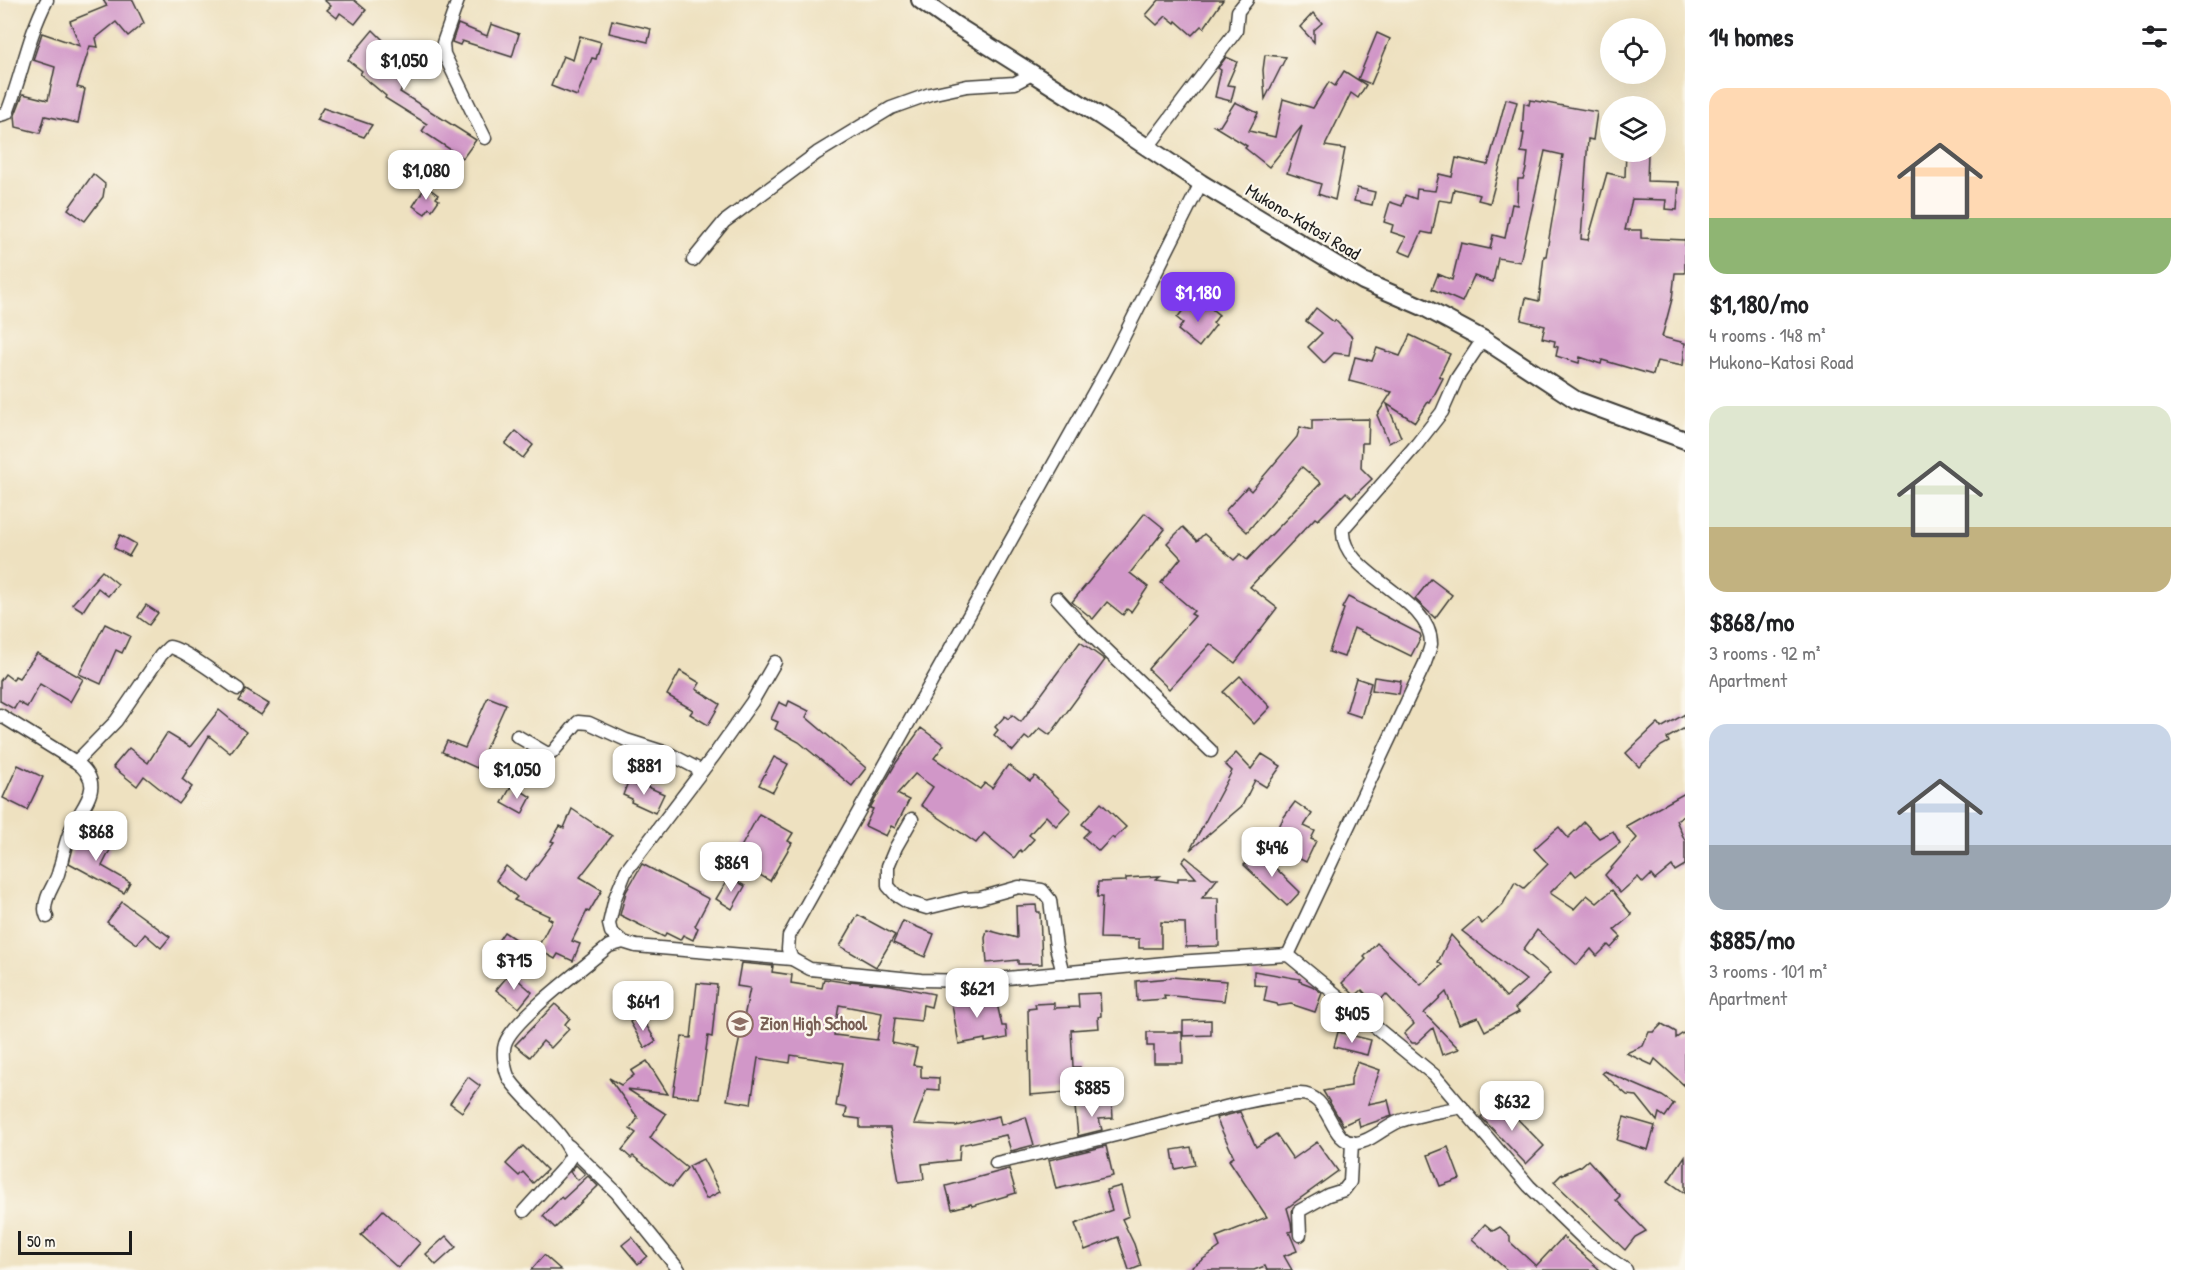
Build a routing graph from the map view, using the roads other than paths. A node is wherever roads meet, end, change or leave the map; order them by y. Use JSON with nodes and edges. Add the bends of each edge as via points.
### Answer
{"nodes":[{"id":1,"x":47,"y":0,"type":"edge"},
{"id":2,"x":458,"y":0,"type":"edge"},
{"id":3,"x":920,"y":0,"type":"edge"},
{"id":4,"x":1247,"y":0,"type":"edge"},
{"id":5,"x":1034,"y":73,"type":"junction"},
{"id":6,"x":0,"y":116,"type":"edge"},
{"id":7,"x":485,"y":138,"type":"dead end"},
{"id":8,"x":1148,"y":147,"type":"junction"},
{"id":9,"x":1201,"y":183,"type":"junction"},
{"id":10,"x":693,"y":260,"type":"dead end"},
{"id":11,"x":1483,"y":339,"type":"junction"},
{"id":12,"x":1685,"y":440,"type":"edge"},
{"id":13,"x":1057,"y":598,"type":"dead end"},
{"id":14,"x":775,"y":663,"type":"dead end"},
{"id":15,"x":238,"y":689,"type":"dead end"},
{"id":16,"x":0,"y":716,"type":"edge"},
{"id":17,"x":517,"y":736,"type":"dead end"},
{"id":18,"x":1211,"y":751,"type":"dead end"},
{"id":19,"x":76,"y":762,"type":"junction"},
{"id":20,"x":702,"y":771,"type":"junction"},
{"id":21,"x":912,"y":819,"type":"dead end"},
{"id":22,"x":47,"y":917,"type":"dead end"},
{"id":23,"x":622,"y":942,"type":"junction"},
{"id":24,"x":1288,"y":955,"type":"junction"},
{"id":25,"x":792,"y":959,"type":"junction"},
{"id":26,"x":1063,"y":973,"type":"junction"},
{"id":27,"x":1462,"y":1107,"type":"junction"},
{"id":28,"x":1352,"y":1142,"type":"junction"},
{"id":29,"x":566,"y":1143,"type":"junction"},
{"id":30,"x":996,"y":1163,"type":"dead end"},
{"id":31,"x":524,"y":1211,"type":"dead end"},
{"id":32,"x":1300,"y":1235,"type":"dead end"},
{"id":33,"x":679,"y":1270,"type":"edge"},
{"id":34,"x":1626,"y":1270,"type":"edge"}],
"edges":[{"from":1,"to":6,"type":"street","via":[[7,113]]},
{"from":2,"to":7,"type":"street","via":[[445,37],[444,54]]},
{"from":3,"to":5,"type":"main road","name":"Mukono-Katosi Road"},
{"from":4,"to":8,"type":"street","via":[[1238,11],[1236,31]]},
{"from":5,"to":8,"type":"main road","name":"Mukono-Katosi Road"},
{"from":5,"to":10,"type":"street","via":[[1015,83],[949,90],[891,108],[817,153],[724,222]]},
{"from":8,"to":9,"type":"main road","name":"Mukono-Katosi Road"},
{"from":9,"to":11,"type":"main road","name":"Mukono-Katosi Road","via":[[1363,281]]},
{"from":9,"to":25,"type":"street","via":[[1112,360],[789,936]]},
{"from":11,"to":12,"type":"main road","name":"Mukono-Katosi Road","via":[[1576,400]]},
{"from":11,"to":24,"type":"street","via":[[1457,378],[1442,412],[1343,530],[1342,541],[1350,555],[1416,612],[1428,628],[1431,645]]},
{"from":13,"to":18,"type":"street"},
{"from":14,"to":20,"type":"street"},
{"from":15,"to":19,"type":"street","via":[[187,654],[169,647],[116,721]]},
{"from":16,"to":19,"type":"street"},
{"from":17,"to":20,"type":"street","via":[[552,753],[578,722],[589,723],[670,754]]},
{"from":19,"to":22,"type":"street","via":[[92,781],[92,788],[69,832],[44,911]]},
{"from":20,"to":23,"type":"street","via":[[626,871],[609,924],[611,932]]},
{"from":21,"to":26,"type":"street","via":[[888,866],[888,886],[896,895],[927,908],[1019,887],[1042,890],[1050,900]]},
{"from":23,"to":25,"type":"street"},
{"from":23,"to":29,"type":"street","via":[[609,946],[544,1000],[505,1043],[508,1078]]},
{"from":24,"to":26,"type":"street"},
{"from":24,"to":27,"type":"street","via":[[1434,1075]]},
{"from":25,"to":26,"type":"street","via":[[810,969],[921,980],[976,981]]},
{"from":27,"to":28,"type":"street","via":[[1398,1122],[1368,1139]]},
{"from":27,"to":34,"type":"street","via":[[1529,1186],[1588,1243]]},
{"from":28,"to":30,"type":"street","via":[[1338,1134],[1322,1105],[1300,1093],[1251,1101]]},
{"from":28,"to":32,"type":"street","via":[[1350,1182],[1344,1190],[1299,1211]]},
{"from":29,"to":31,"type":"street","via":[[572,1155]]},
{"from":29,"to":33,"type":"street","via":[[617,1193]]}]}
